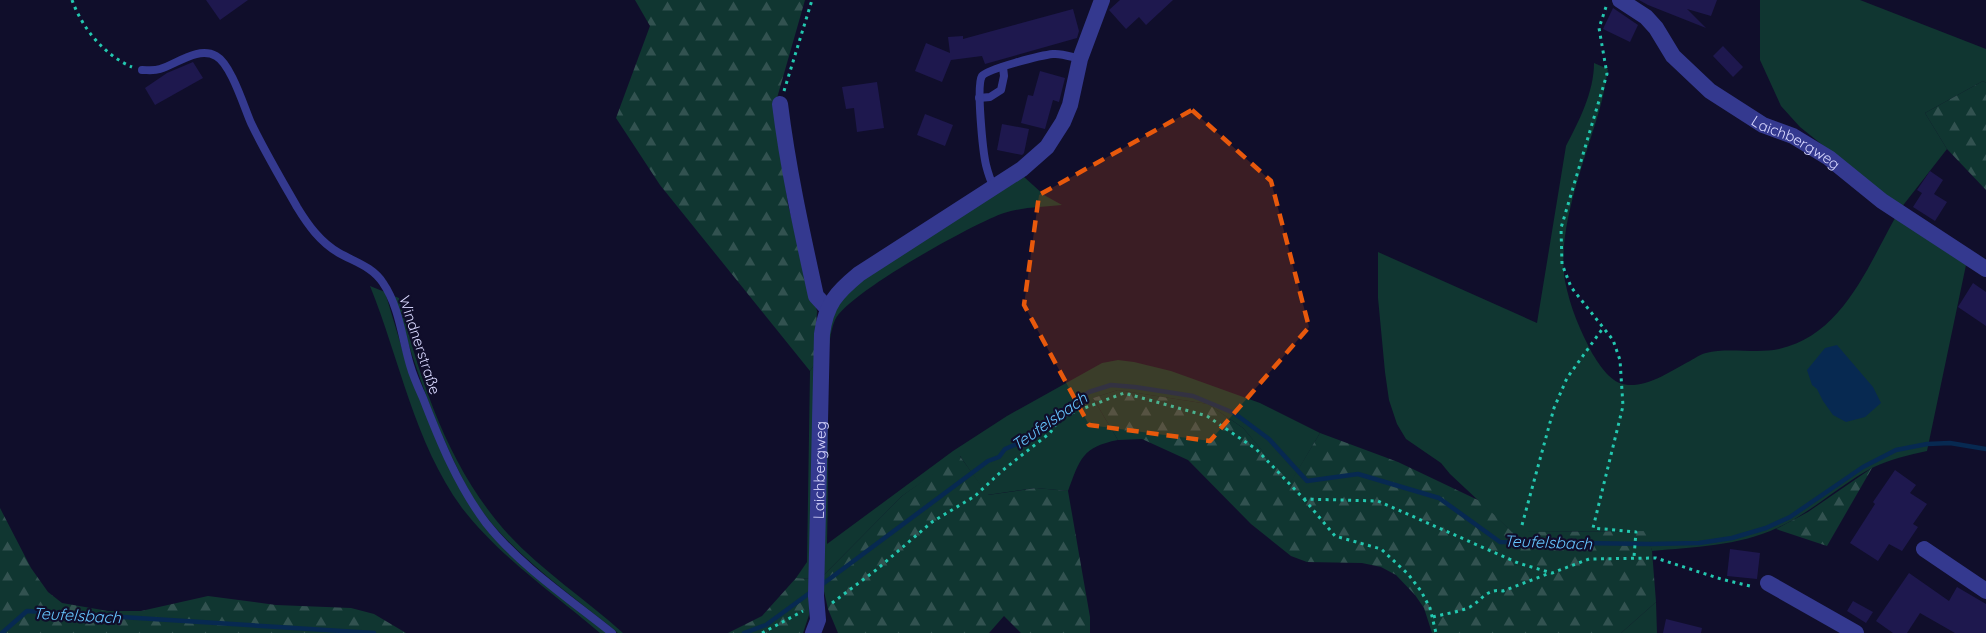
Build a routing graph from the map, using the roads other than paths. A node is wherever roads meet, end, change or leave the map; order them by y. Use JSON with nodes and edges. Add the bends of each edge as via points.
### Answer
{"nodes":[{"id":1,"x":1102,"y":0,"type":"edge"},
{"id":2,"x":1620,"y":0,"type":"edge"},
{"id":3,"x":1080,"y":59,"type":"junction"},
{"id":4,"x":1003,"y":67,"type":"junction"},
{"id":5,"x":142,"y":70,"type":"road end"},
{"id":6,"x":979,"y":98,"type":"junction"},
{"id":7,"x":780,"y":104,"type":"road end"},
{"id":8,"x":994,"y":187,"type":"junction"},
{"id":9,"x":1986,"y":270,"type":"edge"},
{"id":10,"x":827,"y":308,"type":"junction"},
{"id":11,"x":1924,"y":549,"type":"dead end"},
{"id":12,"x":1768,"y":583,"type":"road end"},
{"id":13,"x":1986,"y":591,"type":"edge"},
{"id":14,"x":612,"y":633,"type":"edge"},
{"id":15,"x":813,"y":633,"type":"edge"},
{"id":16,"x":1856,"y":633,"type":"edge"}],
"edges":[{"from":1,"to":3,"type":"street"},
{"from":2,"to":9,"type":"street","name":"Laichbergweg","via":[[1646,17],[1673,56],[1710,91],[1763,125],[1793,136],[1830,158],[1882,201]]},
{"from":3,"to":4,"type":"lane","via":[[1051,54]]},
{"from":3,"to":8,"type":"street","via":[[1070,105],[1056,135],[1035,159]]},
{"from":4,"to":6,"type":"lane","via":[[980,78]]},
{"from":4,"to":6,"type":"lane","via":[[1001,90]]},
{"from":5,"to":14,"type":"lane","name":"Windnerstraße","via":[[159,70],[201,53],[221,60],[307,224],[330,247],[376,274],[389,293],[411,368],[471,502],[520,557]]},
{"from":6,"to":8,"type":"lane","via":[[986,162]]},
{"from":7,"to":10,"type":"street","via":[[786,153],[816,296]]},
{"from":8,"to":10,"type":"street","via":[[859,274]]},
{"from":10,"to":15,"type":"street","name":"Laichbergweg","via":[[819,386],[818,620]]},
{"from":11,"to":13,"type":"street"},
{"from":12,"to":16,"type":"street"}]}
